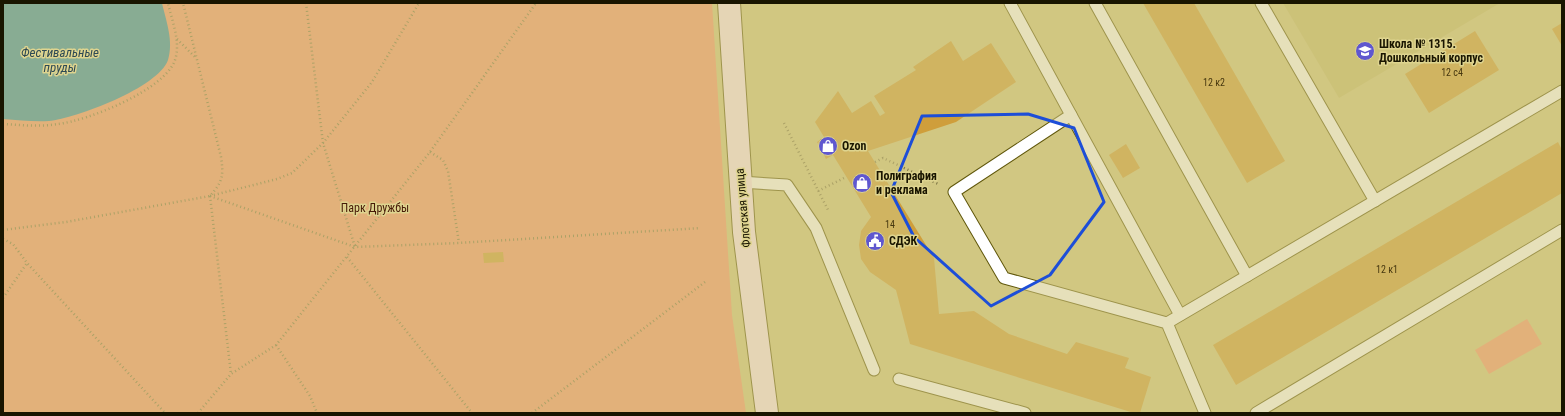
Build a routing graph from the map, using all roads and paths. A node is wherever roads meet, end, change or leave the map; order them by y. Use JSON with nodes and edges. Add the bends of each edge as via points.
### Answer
{"nodes":[{"id":1,"x":168,"y":3,"type":"edge"},
{"id":2,"x":184,"y":3,"type":"edge"},
{"id":3,"x":306,"y":3,"type":"edge"},
{"id":4,"x":419,"y":3,"type":"edge"},
{"id":5,"x":536,"y":3,"type":"edge"},
{"id":6,"x":729,"y":3,"type":"edge"},
{"id":7,"x":1010,"y":3,"type":"edge"},
{"id":8,"x":1095,"y":3,"type":"edge"},
{"id":9,"x":1261,"y":3,"type":"edge"},
{"id":10,"x":177,"y":39,"type":"junction"},
{"id":11,"x":197,"y":59,"type":"junction"},
{"id":12,"x":1562,"y":91,"type":"edge"},
{"id":13,"x":1071,"y":116,"type":"junction"},
{"id":14,"x":784,"y":123,"type":"dead end"},
{"id":15,"x":3,"y":124,"type":"edge"},
{"id":16,"x":323,"y":143,"type":"junction"},
{"id":17,"x":430,"y":152,"type":"junction"},
{"id":18,"x":875,"y":162,"type":"dead end"},
{"id":19,"x":846,"y":177,"type":"dead end"},
{"id":20,"x":740,"y":182,"type":"junction"},
{"id":21,"x":818,"y":192,"type":"junction"},
{"id":22,"x":954,"y":192,"type":"junction"},
{"id":23,"x":210,"y":196,"type":"junction"},
{"id":24,"x":1375,"y":201,"type":"junction"},
{"id":25,"x":826,"y":205,"type":"dead end"},
{"id":26,"x":700,"y":228,"type":"dead end"},
{"id":27,"x":3,"y":230,"type":"edge"},
{"id":28,"x":1562,"y":230,"type":"edge"},
{"id":29,"x":3,"y":238,"type":"edge"},
{"id":30,"x":459,"y":243,"type":"junction"},
{"id":31,"x":355,"y":247,"type":"junction"},
{"id":32,"x":347,"y":257,"type":"junction"},
{"id":33,"x":27,"y":263,"type":"junction"},
{"id":34,"x":1247,"y":276,"type":"junction"},
{"id":35,"x":706,"y":282,"type":"dead end"},
{"id":36,"x":3,"y":298,"type":"edge"},
{"id":37,"x":1180,"y":315,"type":"junction"},
{"id":38,"x":1167,"y":323,"type":"junction"},
{"id":39,"x":276,"y":345,"type":"junction"},
{"id":40,"x":874,"y":370,"type":"dead end"},
{"id":41,"x":231,"y":374,"type":"junction"},
{"id":42,"x":899,"y":379,"type":"dead end"},
{"id":43,"x":165,"y":413,"type":"edge"},
{"id":44,"x":198,"y":413,"type":"edge"},
{"id":45,"x":317,"y":413,"type":"edge"},
{"id":46,"x":472,"y":413,"type":"edge"},
{"id":47,"x":532,"y":413,"type":"edge"},
{"id":48,"x":767,"y":413,"type":"edge"},
{"id":49,"x":1025,"y":413,"type":"edge"},
{"id":50,"x":1205,"y":413,"type":"edge"},
{"id":51,"x":1256,"y":413,"type":"edge"}],
"edges":[{"from":1,"to":10,"type":"path"},
{"from":2,"to":11,"type":"path"},
{"from":3,"to":16,"type":"path"},
{"from":4,"to":16,"type":"path","via":[[372,82]]},
{"from":5,"to":17,"type":"path"},
{"from":6,"to":20,"type":"street","name":"Флотская улица"},
{"from":7,"to":13,"type":"lane"},
{"from":8,"to":34,"type":"lane"},
{"from":9,"to":24,"type":"lane"},
{"from":10,"to":11,"type":"path"},
{"from":10,"to":15,"type":"path","via":[[175,61],[159,80],[108,110],[59,124]]},
{"from":11,"to":23,"type":"path","via":[[223,168],[223,176]]},
{"from":12,"to":24,"type":"lane"},
{"from":13,"to":22,"type":"lane"},
{"from":13,"to":37,"type":"lane"},
{"from":14,"to":21,"type":"path"},
{"from":16,"to":23,"type":"path","via":[[292,173]]},
{"from":16,"to":31,"type":"path"},
{"from":17,"to":30,"type":"path","via":[[443,160],[448,171]]},
{"from":17,"to":31,"type":"path"},
{"from":18,"to":22,"type":"path","via":[[883,158]]},
{"from":19,"to":21,"type":"path"},
{"from":20,"to":40,"type":"lane","via":[[788,185],[816,228]]},
{"from":20,"to":48,"type":"street","name":"Флотская улица"},
{"from":21,"to":25,"type":"path"},
{"from":22,"to":38,"type":"lane","via":[[1004,278]]},
{"from":23,"to":27,"type":"path","via":[[66,222]]},
{"from":23,"to":31,"type":"path"},
{"from":23,"to":41,"type":"path"},
{"from":24,"to":34,"type":"lane"},
{"from":26,"to":30,"type":"path"},
{"from":28,"to":51,"type":"lane"},
{"from":29,"to":33,"type":"path","via":[[13,244]]},
{"from":30,"to":31,"type":"path"},
{"from":31,"to":32,"type":"path"},
{"from":32,"to":39,"type":"path"},
{"from":32,"to":46,"type":"path"},
{"from":33,"to":36,"type":"path"},
{"from":33,"to":43,"type":"path"},
{"from":34,"to":37,"type":"lane"},
{"from":35,"to":47,"type":"path"},
{"from":37,"to":38,"type":"lane"},
{"from":38,"to":50,"type":"lane"},
{"from":39,"to":41,"type":"path"},
{"from":39,"to":45,"type":"path","via":[[310,396]]},
{"from":41,"to":44,"type":"path"},
{"from":42,"to":49,"type":"lane"}]}
